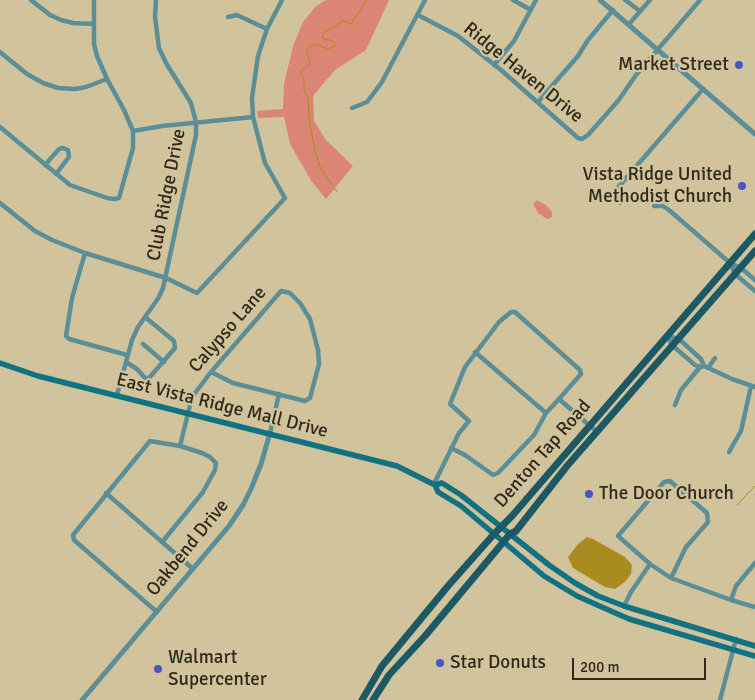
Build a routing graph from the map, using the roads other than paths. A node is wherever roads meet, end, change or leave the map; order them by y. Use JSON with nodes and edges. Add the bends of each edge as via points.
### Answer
{"nodes":[{"id":1,"x":31,"y":0,"type":"edge"},
{"id":2,"x":94,"y":0,"type":"edge"},
{"id":3,"x":156,"y":0,"type":"edge"},
{"id":4,"x":282,"y":0,"type":"edge"},
{"id":5,"x":425,"y":0,"type":"edge"},
{"id":6,"x":513,"y":0,"type":"edge"},
{"id":7,"x":536,"y":0,"type":"edge"},
{"id":8,"x":600,"y":0,"type":"edge"},
{"id":9,"x":625,"y":0,"type":"edge"},
{"id":10,"x":650,"y":0,"type":"edge"},
{"id":11,"x":700,"y":0,"type":"edge"},
{"id":12,"x":531,"y":10,"type":"junction"},
{"id":13,"x":613,"y":10,"type":"junction"},
{"id":14,"x":640,"y":11,"type":"junction"},
{"id":15,"x":418,"y":15,"type":"junction"},
{"id":16,"x":228,"y":17,"type":"dead end"},
{"id":17,"x":94,"y":24,"type":"junction"},
{"id":18,"x":629,"y":24,"type":"junction"},
{"id":19,"x":267,"y":28,"type":"junction"},
{"id":20,"x":659,"y":50,"type":"junction"},
{"id":21,"x":0,"y":52,"type":"edge"},
{"id":22,"x":494,"y":65,"type":"junction"},
{"id":23,"x":107,"y":79,"type":"junction"},
{"id":24,"x":703,"y":90,"type":"junction"},
{"id":25,"x":538,"y":102,"type":"junction"},
{"id":26,"x":352,"y":108,"type":"dead end"},
{"id":27,"x":253,"y":117,"type":"junction"},
{"id":28,"x":196,"y":122,"type":"junction"},
{"id":29,"x":0,"y":127,"type":"edge"},
{"id":30,"x":133,"y":130,"type":"junction"},
{"id":31,"x":755,"y":134,"type":"edge"},
{"id":32,"x":45,"y":165,"type":"junction"},
{"id":33,"x":56,"y":174,"type":"junction"},
{"id":34,"x":0,"y":203,"type":"edge"},
{"id":35,"x":620,"y":203,"type":"dead end"},
{"id":36,"x":654,"y":206,"type":"dead end"},
{"id":37,"x":755,"y":234,"type":"edge"},
{"id":38,"x":755,"y":252,"type":"edge"},
{"id":39,"x":85,"y":253,"type":"junction"},
{"id":40,"x":730,"y":263,"type":"junction"},
{"id":41,"x":741,"y":268,"type":"junction"},
{"id":42,"x":735,"y":274,"type":"junction"},
{"id":43,"x":166,"y":278,"type":"junction"},
{"id":44,"x":755,"y":280,"type":"edge"},
{"id":45,"x":755,"y":292,"type":"edge"},
{"id":46,"x":144,"y":317,"type":"junction"},
{"id":47,"x":667,"y":336,"type":"junction"},
{"id":48,"x":679,"y":339,"type":"junction"},
{"id":49,"x":143,"y":344,"type":"dead end"},
{"id":50,"x":673,"y":346,"type":"junction"},
{"id":51,"x":475,"y":352,"type":"junction"},
{"id":52,"x":127,"y":355,"type":"junction"},
{"id":53,"x":715,"y":358,"type":"dead end"},
{"id":54,"x":126,"y":362,"type":"junction"},
{"id":55,"x":164,"y":362,"type":"junction"},
{"id":56,"x":0,"y":363,"type":"edge"},
{"id":57,"x":704,"y":367,"type":"junction"},
{"id":58,"x":211,"y":372,"type":"junction"},
{"id":59,"x":753,"y":386,"type":"edge"},
{"id":60,"x":279,"y":394,"type":"junction"},
{"id":61,"x":117,"y":395,"type":"junction"},
{"id":62,"x":558,"y":400,"type":"junction"},
{"id":63,"x":675,"y":405,"type":"dead end"},
{"id":64,"x":188,"y":412,"type":"junction"},
{"id":65,"x":546,"y":414,"type":"junction"},
{"id":66,"x":590,"y":426,"type":"junction"},
{"id":67,"x":597,"y":432,"type":"junction"},
{"id":68,"x":270,"y":433,"type":"junction"},
{"id":69,"x":180,"y":446,"type":"junction"},
{"id":70,"x":451,"y":448,"type":"junction"},
{"id":71,"x":729,"y":452,"type":"dead end"},
{"id":72,"x":434,"y":484,"type":"junction"},
{"id":73,"x":106,"y":493,"type":"junction"},
{"id":74,"x":501,"y":527,"type":"junction"},
{"id":75,"x":494,"y":534,"type":"junction"},
{"id":76,"x":510,"y":534,"type":"junction"},
{"id":77,"x":163,"y":541,"type":"junction"},
{"id":78,"x":503,"y":542,"type":"junction"},
{"id":79,"x":755,"y":563,"type":"edge"},
{"id":80,"x":650,"y":564,"type":"junction"},
{"id":81,"x":193,"y":569,"type":"junction"},
{"id":82,"x":671,"y":578,"type":"junction"},
{"id":83,"x":731,"y":600,"type":"junction"},
{"id":84,"x":432,"y":605,"type":"junction"},
{"id":85,"x":624,"y":606,"type":"junction"},
{"id":86,"x":755,"y":606,"type":"edge"},
{"id":87,"x":157,"y":612,"type":"junction"},
{"id":88,"x":616,"y":614,"type":"junction"},
{"id":89,"x":442,"y":616,"type":"junction"},
{"id":90,"x":736,"y":639,"type":"junction"},
{"id":91,"x":755,"y":646,"type":"edge"},
{"id":92,"x":734,"y":650,"type":"junction"},
{"id":93,"x":755,"y":656,"type":"edge"},
{"id":94,"x":82,"y":700,"type":"edge"},
{"id":95,"x":362,"y":700,"type":"edge"},
{"id":96,"x":374,"y":700,"type":"edge"},
{"id":97,"x":720,"y":700,"type":"edge"}],
"edges":[{"from":1,"to":17,"type":"street","via":[[61,20]]},
{"from":2,"to":17,"type":"street"},
{"from":3,"to":28,"type":"street","name":"Club Ridge Drive","via":[[159,48],[189,98]]},
{"from":4,"to":19,"type":"street"},
{"from":5,"to":15,"type":"street"},
{"from":6,"to":12,"type":"street"},
{"from":7,"to":12,"type":"street"},
{"from":8,"to":13,"type":"street"},
{"from":9,"to":14,"type":"street"},
{"from":10,"to":14,"type":"street"},
{"from":11,"to":20,"type":"street"},
{"from":12,"to":22,"type":"street","via":[[514,41]]},
{"from":13,"to":18,"type":"street"},
{"from":13,"to":25,"type":"street"},
{"from":14,"to":18,"type":"street"},
{"from":15,"to":22,"type":"street","name":"Ridge Haven Drive","via":[[458,36]]},
{"from":15,"to":26,"type":"street","via":[[382,82],[367,102]]},
{"from":16,"to":19,"type":"street","via":[[237,15]]},
{"from":17,"to":23,"type":"street","via":[[94,44]]},
{"from":18,"to":20,"type":"street"},
{"from":19,"to":27,"type":"street","via":[[254,76]]},
{"from":20,"to":24,"type":"street"},
{"from":20,"to":25,"type":"street","name":"Ridge Haven Drive","via":[[582,139]]},
{"from":21,"to":23,"type":"street","via":[[43,84],[58,88],[86,87]]},
{"from":22,"to":25,"type":"street","name":"Ridge Haven Drive"},
{"from":23,"to":30,"type":"street"},
{"from":24,"to":31,"type":"street"},
{"from":24,"to":35,"type":"street","via":[[615,191]]},
{"from":27,"to":28,"type":"street"},
{"from":27,"to":43,"type":"street","via":[[265,163],[285,198],[197,293]]},
{"from":28,"to":30,"type":"street"},
{"from":28,"to":43,"type":"street","name":"Club Ridge Drive","via":[[195,145]]},
{"from":29,"to":32,"type":"street"},
{"from":30,"to":33,"type":"street","via":[[132,148],[119,198],[75,188]]},
{"from":32,"to":33,"type":"street"},
{"from":32,"to":33,"type":"street","via":[[58,149],[68,150],[69,157]]},
{"from":34,"to":39,"type":"street","via":[[35,231]]},
{"from":36,"to":40,"type":"street","via":[[663,206]]},
{"from":37,"to":40,"type":"main road","name":"Denton Tap Road"},
{"from":38,"to":41,"type":"main road","name":"Denton Tap Road"},
{"from":39,"to":43,"type":"street"},
{"from":39,"to":52,"type":"street","via":[[72,298],[66,336]]},
{"from":40,"to":41,"type":"street"},
{"from":40,"to":42,"type":"street"},
{"from":40,"to":47,"type":"main road","name":"Denton Tap Road"},
{"from":41,"to":42,"type":"main road","name":"Denton Tap Road"},
{"from":41,"to":44,"type":"street"},
{"from":42,"to":45,"type":"street"},
{"from":42,"to":48,"type":"main road","name":"Denton Tap Road"},
{"from":43,"to":46,"type":"street","name":"Club Ridge Drive","via":[[159,297]]},
{"from":46,"to":52,"type":"street","name":"Club Ridge Drive"},
{"from":46,"to":55,"type":"street","via":[[175,343],[176,348]]},
{"from":47,"to":48,"type":"street"},
{"from":47,"to":50,"type":"street"},
{"from":47,"to":66,"type":"main road","name":"Denton Tap Road"},
{"from":48,"to":50,"type":"main road","name":"Denton Tap Road"},
{"from":48,"to":57,"type":"street","via":[[701,359]]},
{"from":49,"to":55,"type":"street"},
{"from":50,"to":57,"type":"street","via":[[691,362]]},
{"from":50,"to":67,"type":"main road","name":"Denton Tap Road"},
{"from":51,"to":62,"type":"street","via":[[499,322],[510,312],[515,312],[580,370]]},
{"from":51,"to":65,"type":"street"},
{"from":51,"to":70,"type":"street","via":[[451,399],[450,404],[469,422]]},
{"from":52,"to":54,"type":"street","name":"Club Ridge Drive"},
{"from":53,"to":57,"type":"street"},
{"from":54,"to":55,"type":"street","via":[[146,378],[152,377]]},
{"from":54,"to":61,"type":"street","name":"Club Ridge Drive"},
{"from":56,"to":61,"type":"main road","name":"East Vista Ridge Mall Drive","via":[[38,376]]},
{"from":57,"to":59,"type":"street"},
{"from":57,"to":63,"type":"street","via":[[681,390]]},
{"from":58,"to":60,"type":"street","via":[[233,383]]},
{"from":58,"to":60,"type":"street","name":"Calypso Lane","via":[[281,291],[290,293],[310,319],[318,364],[310,398],[305,401]]},
{"from":58,"to":64,"type":"street","name":"Calypso Lane","via":[[192,397]]},
{"from":59,"to":71,"type":"street","via":[[741,431]]},
{"from":60,"to":68,"type":"street","name":"Oakbend Drive"},
{"from":61,"to":64,"type":"main road","name":"East Vista Ridge Mall Drive"},
{"from":62,"to":65,"type":"street"},
{"from":62,"to":66,"type":"street"},
{"from":64,"to":68,"type":"main road","name":"East Vista Ridge Mall Drive"},
{"from":64,"to":69,"type":"street","name":"Calypso Lane"},
{"from":65,"to":70,"type":"street","via":[[534,435],[493,475]]},
{"from":66,"to":67,"type":"street"},
{"from":66,"to":74,"type":"main road","name":"Denton Tap Road"},
{"from":67,"to":76,"type":"main road","name":"Denton Tap Road","via":[[516,531]]},
{"from":68,"to":72,"type":"main road","name":"East Vista Ridge Mall Drive","via":[[397,466]]},
{"from":68,"to":81,"type":"street","name":"Oakbend Drive","via":[[243,505]]},
{"from":69,"to":73,"type":"street","via":[[150,441]]},
{"from":69,"to":77,"type":"street","via":[[210,457],[216,463],[215,470],[203,492]]},
{"from":70,"to":72,"type":"street"},
{"from":72,"to":74,"type":"main road","name":"East Vista Ridge Mall Drive","via":[[442,483],[461,495]]},
{"from":72,"to":75,"type":"main road","name":"East Vista Ridge Mall Drive","via":[[438,492],[461,506]]},
{"from":73,"to":77,"type":"street"},
{"from":73,"to":87,"type":"street","via":[[73,534],[74,540]]},
{"from":74,"to":75,"type":"main road","name":"Denton Tap Road"},
{"from":74,"to":76,"type":"main road","name":"East Vista Ridge Mall Drive"},
{"from":75,"to":78,"type":"main road","name":"East Vista Ridge Mall Drive"},
{"from":75,"to":84,"type":"main road","name":"Denton Tap Road"},
{"from":76,"to":78,"type":"main road","name":"Denton Tap Road"},
{"from":76,"to":85,"type":"main road","name":"East Vista Ridge Mall Drive","via":[[575,583]]},
{"from":77,"to":81,"type":"street"},
{"from":78,"to":88,"type":"main road","name":"East Vista Ridge Mall Drive","via":[[544,576]]},
{"from":78,"to":89,"type":"main road","name":"Denton Tap Road"},
{"from":79,"to":83,"type":"street","via":[[736,586]]},
{"from":80,"to":82,"type":"street"},
{"from":80,"to":82,"type":"street","via":[[618,536],[664,482],[670,482],[707,513],[708,522],[686,547]]},
{"from":80,"to":85,"type":"street"},
{"from":81,"to":87,"type":"street","name":"Oakbend Drive"},
{"from":82,"to":83,"type":"street"},
{"from":83,"to":86,"type":"street"},
{"from":84,"to":89,"type":"main road"},
{"from":84,"to":95,"type":"main road","name":"Denton Tap Road","via":[[382,666]]},
{"from":85,"to":88,"type":"main road"},
{"from":85,"to":90,"type":"main road","name":"East Vista Ridge Mall Drive"},
{"from":87,"to":94,"type":"street","name":"Oakbend Drive"},
{"from":88,"to":92,"type":"main road","name":"East Vista Ridge Mall Drive"},
{"from":89,"to":96,"type":"main road","name":"Denton Tap Road","via":[[389,675]]},
{"from":90,"to":91,"type":"main road","name":"East Vista Ridge Mall Drive"},
{"from":90,"to":92,"type":"street"},
{"from":92,"to":93,"type":"main road","name":"East Vista Ridge Mall Drive"},
{"from":92,"to":97,"type":"street"}]}
